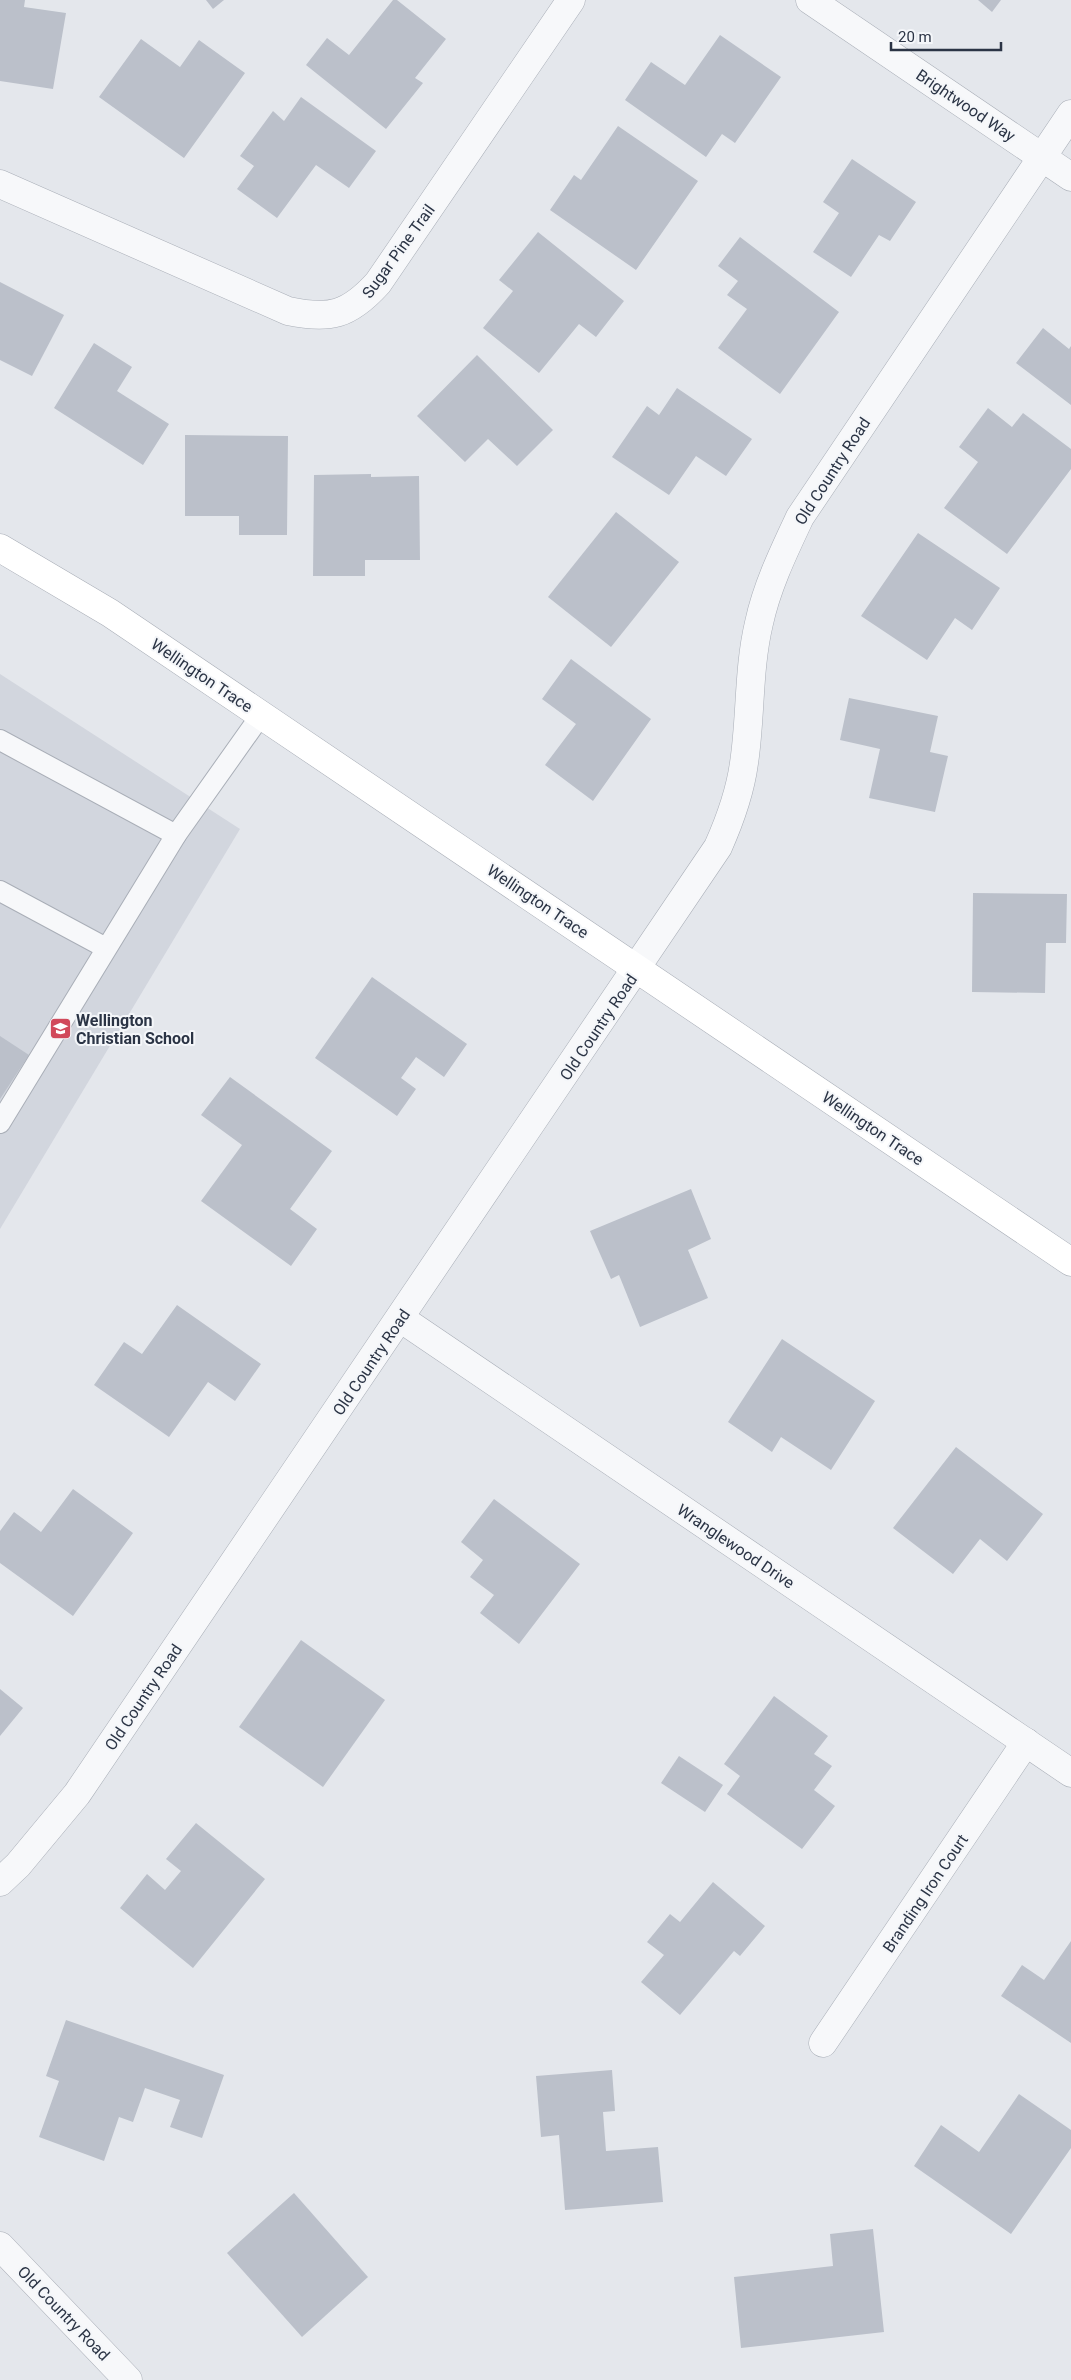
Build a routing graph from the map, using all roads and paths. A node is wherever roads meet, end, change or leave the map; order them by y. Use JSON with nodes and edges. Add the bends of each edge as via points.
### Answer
{"nodes":[{"id":1,"x":571,"y":0,"type":"edge"},
{"id":2,"x":810,"y":0,"type":"edge"},
{"id":3,"x":1071,"y":114,"type":"edge"},
{"id":4,"x":1042,"y":157,"type":"junction"},
{"id":5,"x":1071,"y":177,"type":"edge"},
{"id":6,"x":0,"y":184,"type":"edge"},
{"id":7,"x":0,"y":548,"type":"edge"},
{"id":8,"x":261,"y":715,"type":"junction"},
{"id":9,"x":0,"y":740,"type":"edge"},
{"id":10,"x":176,"y":835,"type":"junction"},
{"id":11,"x":0,"y":891,"type":"edge"},
{"id":12,"x":106,"y":948,"type":"junction"},
{"id":13,"x":638,"y":968,"type":"junction"},
{"id":14,"x":0,"y":1123,"type":"edge"},
{"id":15,"x":1071,"y":1262,"type":"edge"},
{"id":16,"x":400,"y":1318,"type":"junction"},
{"id":17,"x":1026,"y":1742,"type":"junction"},
{"id":18,"x":1071,"y":1773,"type":"edge"},
{"id":19,"x":0,"y":1882,"type":"edge"},
{"id":20,"x":823,"y":2043,"type":"dead end"},
{"id":21,"x":0,"y":2246,"type":"edge"},
{"id":22,"x":128,"y":2380,"type":"edge"}],
"edges":[{"from":1,"to":6,"type":"street","name":"Sugar Pine Trail","via":[[378,283],[361,302],[338,313],[313,316],[288,312]]},
{"from":2,"to":4,"type":"street","name":"Brightwood Way"},
{"from":3,"to":4,"type":"street","name":"Old Country Road"},
{"from":4,"to":5,"type":"street","name":"Brightwood Way"},
{"from":4,"to":13,"type":"street","name":"Old Country Road","via":[[800,517],[776,568],[759,622],[744,764],[730,820],[718,846]]},
{"from":7,"to":8,"type":"street","name":"Wellington Trace","via":[[110,613]]},
{"from":8,"to":10,"type":"lane"},
{"from":8,"to":13,"type":"street","name":"Wellington Trace"},
{"from":9,"to":10,"type":"lane"},
{"from":10,"to":12,"type":"lane"},
{"from":11,"to":12,"type":"lane"},
{"from":12,"to":14,"type":"lane"},
{"from":13,"to":15,"type":"street","name":"Wellington Trace"},
{"from":13,"to":16,"type":"street","name":"Old Country Road"},
{"from":16,"to":17,"type":"street","name":"Wranglewood Drive"},
{"from":16,"to":19,"type":"street","name":"Old Country Road","via":[[77,1794]]},
{"from":17,"to":18,"type":"street","name":"Wranglewood Drive"},
{"from":17,"to":20,"type":"street","name":"Branding Iron Court"},
{"from":21,"to":22,"type":"street","name":"Old Country Road"}]}
